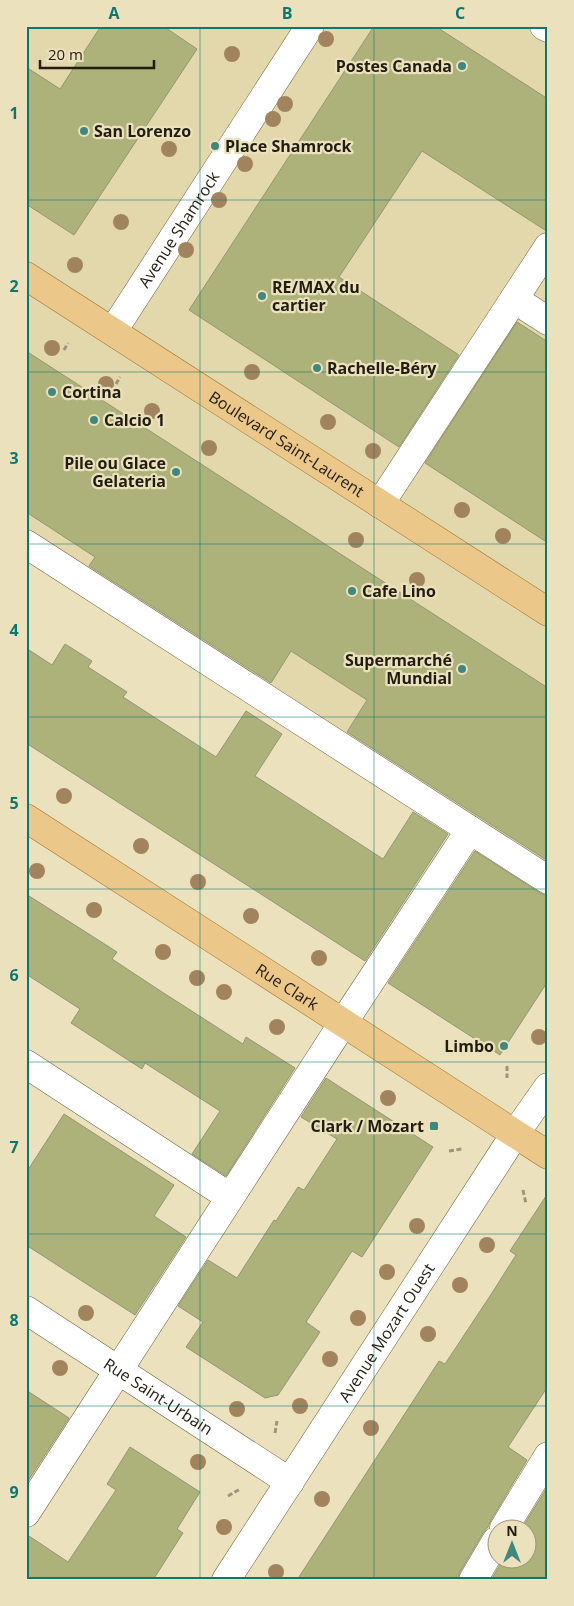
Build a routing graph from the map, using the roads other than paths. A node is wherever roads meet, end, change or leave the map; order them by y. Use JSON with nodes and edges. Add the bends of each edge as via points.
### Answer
{"nodes":[{"id":1,"x":310,"y":26,"type":"edge"},
{"id":2,"x":544,"y":26,"type":"edge"},
{"id":3,"x":548,"y":28,"type":"edge"},
{"id":4,"x":548,"y":247,"type":"edge"},
{"id":5,"x":26,"y":276,"type":"edge"},
{"id":6,"x":514,"y":299,"type":"junction"},
{"id":7,"x":548,"y":321,"type":"edge"},
{"id":8,"x":112,"y":331,"type":"junction"},
{"id":9,"x":380,"y":504,"type":"junction"},
{"id":10,"x":26,"y":544,"type":"edge"},
{"id":11,"x":548,"y":612,"type":"edge"},
{"id":12,"x":26,"y":818,"type":"edge"},
{"id":13,"x":470,"y":830,"type":"junction"},
{"id":14,"x":548,"y":880,"type":"edge"},
{"id":15,"x":343,"y":1023,"type":"junction"},
{"id":16,"x":26,"y":1064,"type":"edge"},
{"id":17,"x":548,"y":1087,"type":"edge"},
{"id":18,"x":514,"y":1134,"type":"junction"},
{"id":19,"x":548,"y":1156,"type":"edge"},
{"id":20,"x":230,"y":1197,"type":"junction"},
{"id":21,"x":26,"y":1310,"type":"edge"},
{"id":22,"x":118,"y":1370,"type":"junction"},
{"id":23,"x":548,"y":1456,"type":"edge"},
{"id":24,"x":290,"y":1482,"type":"junction"},
{"id":25,"x":26,"y":1513,"type":"edge"},
{"id":26,"x":510,"y":1518,"type":"edge"},
{"id":27,"x":486,"y":1558,"type":"edge"},
{"id":28,"x":226,"y":1580,"type":"edge"},
{"id":29,"x":473,"y":1580,"type":"edge"}],
"edges":[{"from":1,"to":8,"type":"street","name":"Avenue Shamrock"},
{"from":2,"to":3,"type":"street"},
{"from":4,"to":6,"type":"street"},
{"from":5,"to":8,"type":"main road","name":"Boulevard Saint-Laurent"},
{"from":6,"to":7,"type":"street"},
{"from":6,"to":9,"type":"street"},
{"from":8,"to":9,"type":"main road","name":"Boulevard Saint-Laurent"},
{"from":9,"to":11,"type":"main road","name":"Boulevard Saint-Laurent"},
{"from":10,"to":13,"type":"street"},
{"from":12,"to":15,"type":"main road","name":"Rue Clark"},
{"from":13,"to":14,"type":"street"},
{"from":13,"to":15,"type":"street"},
{"from":15,"to":18,"type":"main road","name":"Rue Clark"},
{"from":15,"to":20,"type":"street"},
{"from":16,"to":20,"type":"street"},
{"from":17,"to":18,"type":"street","name":"Avenue Mozart Ouest"},
{"from":18,"to":19,"type":"main road","name":"Rue Clark"},
{"from":18,"to":24,"type":"street","name":"Avenue Mozart Ouest"},
{"from":20,"to":22,"type":"street"},
{"from":21,"to":22,"type":"street","name":"Rue Saint-Urbain"},
{"from":22,"to":24,"type":"street","name":"Rue Saint-Urbain"},
{"from":22,"to":25,"type":"street"},
{"from":23,"to":26,"type":"street"},
{"from":24,"to":28,"type":"street","name":"Avenue Mozart Ouest"},
{"from":27,"to":29,"type":"street"}]}
